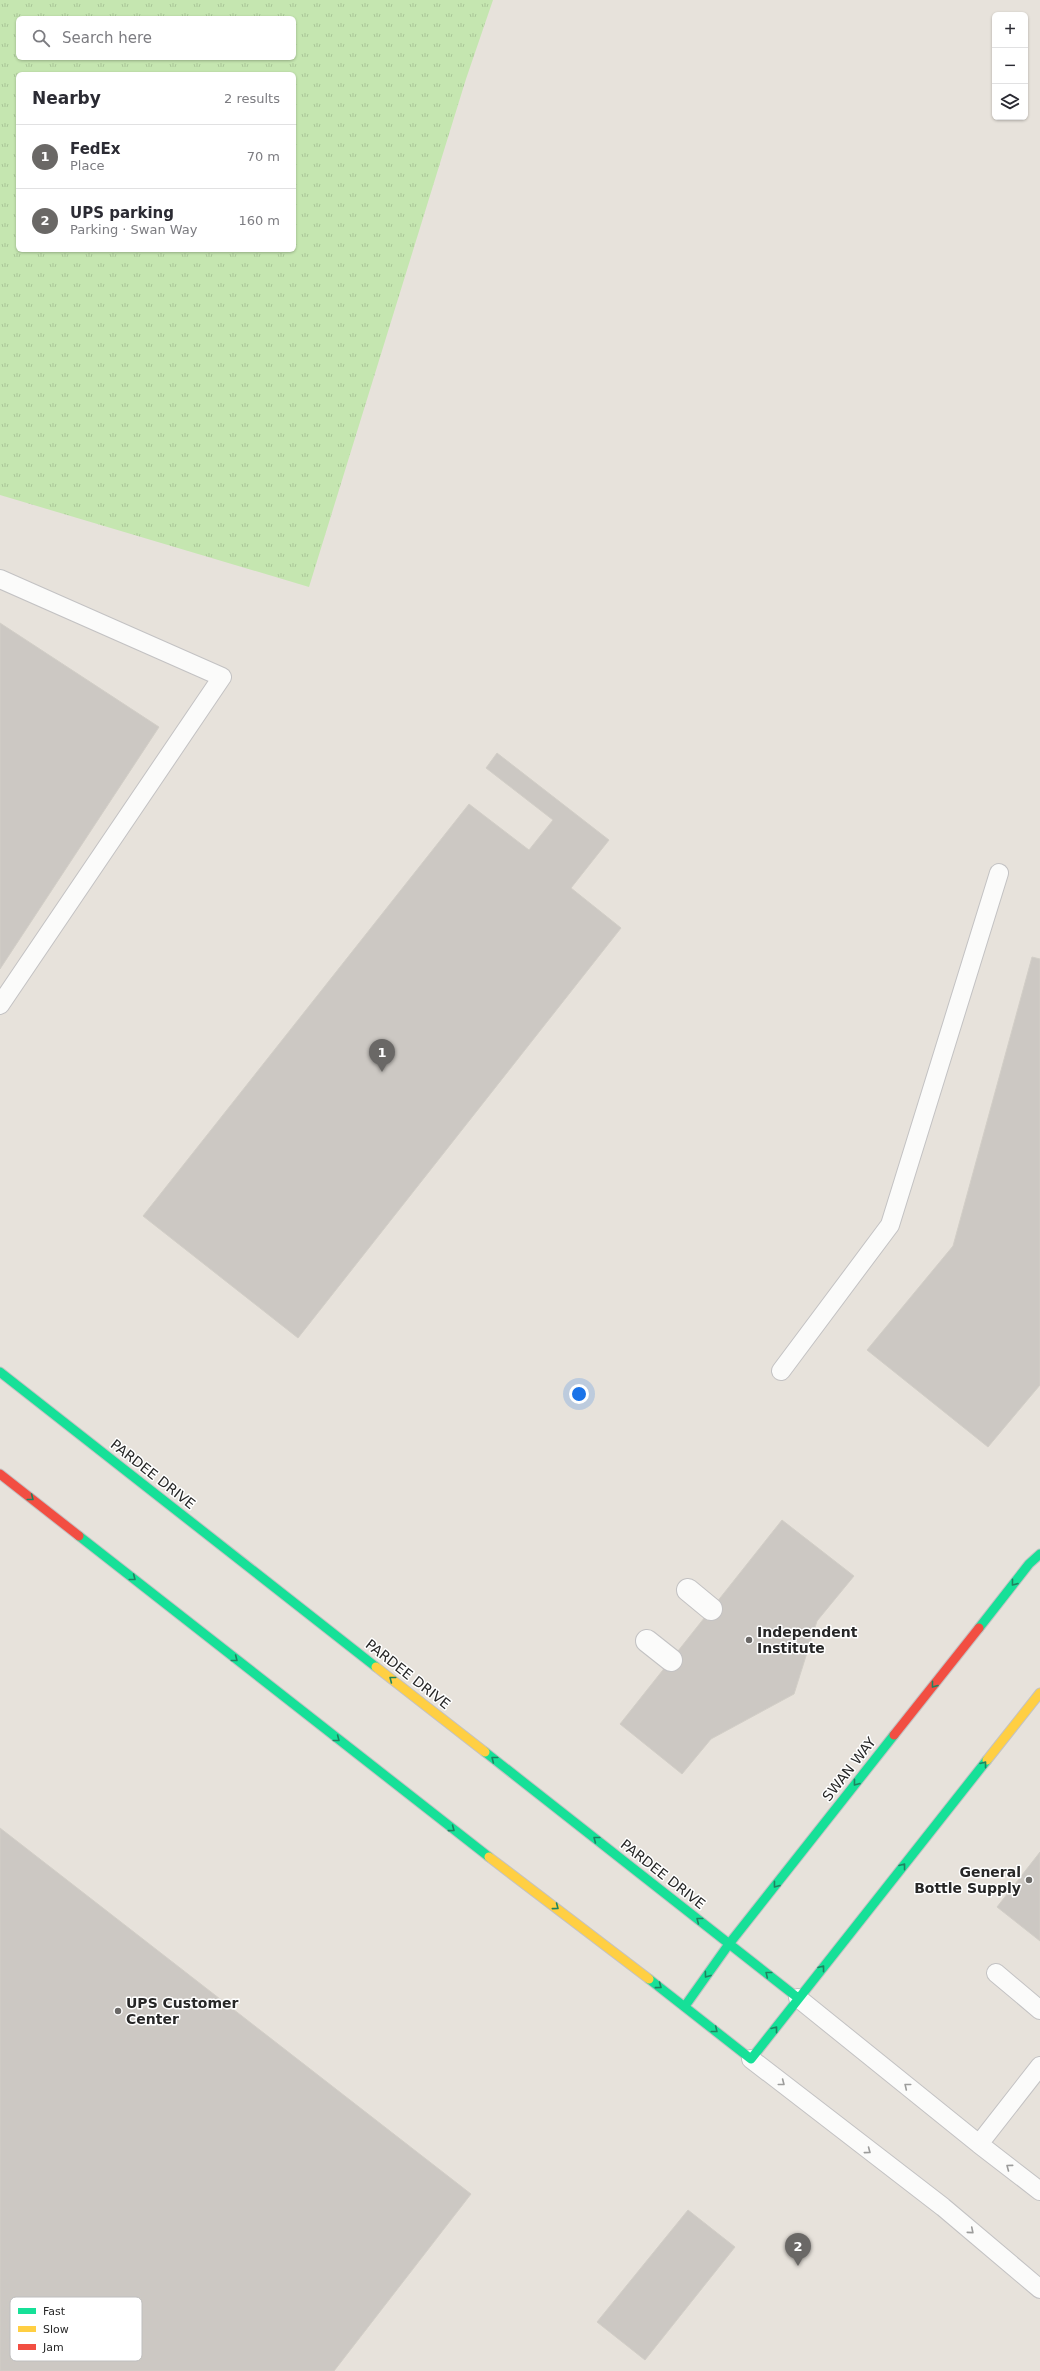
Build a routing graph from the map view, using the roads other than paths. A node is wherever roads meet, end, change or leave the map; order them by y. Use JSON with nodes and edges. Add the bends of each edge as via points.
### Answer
{"nodes":[{"id":1,"x":0,"y":580,"type":"edge"},
{"id":2,"x":999,"y":872,"type":"dead end"},
{"id":3,"x":0,"y":1005,"type":"edge"},
{"id":4,"x":781,"y":1371,"type":"dead end"},
{"id":5,"x":0,"y":1372,"type":"edge"},
{"id":6,"x":0,"y":1474,"type":"edge"},
{"id":7,"x":1040,"y":1554,"type":"edge"},
{"id":8,"x":688,"y":1590,"type":"dead end"},
{"id":9,"x":711,"y":1609,"type":"dead end"},
{"id":10,"x":647,"y":1641,"type":"dead end"},
{"id":11,"x":671,"y":1660,"type":"dead end"},
{"id":12,"x":1040,"y":1693,"type":"edge"},
{"id":13,"x":729,"y":1944,"type":"junction"},
{"id":14,"x":996,"y":1973,"type":"dead end"},
{"id":15,"x":798,"y":1998,"type":"junction"},
{"id":16,"x":685,"y":2006,"type":"junction"},
{"id":17,"x":1040,"y":2010,"type":"edge"},
{"id":18,"x":751,"y":2059,"type":"junction"},
{"id":19,"x":1040,"y":2066,"type":"edge"},
{"id":20,"x":979,"y":2144,"type":"junction"},
{"id":21,"x":1040,"y":2191,"type":"edge"},
{"id":22,"x":1040,"y":2289,"type":"edge"}],
"edges":[{"from":1,"to":3,"type":"lane","via":[[222,677]]},
{"from":2,"to":4,"type":"lane","via":[[890,1225]]},
{"from":13,"to":5,"type":"main road","name":"PARDEE DRIVE","one_way":true},
{"from":6,"to":16,"type":"main road","one_way":true,"via":[[421,1805]]},
{"from":7,"to":13,"type":"main road","name":"SWAN WAY","one_way":true,"via":[[1029,1564]]},
{"from":8,"to":9,"type":"street"},
{"from":10,"to":11,"type":"street"},
{"from":15,"to":12,"type":"main road","one_way":true},
{"from":15,"to":13,"type":"main road","name":"PARDEE DRIVE","one_way":true},
{"from":13,"to":16,"type":"main road","name":"SWAN WAY","one_way":true},
{"from":14,"to":17,"type":"lane"},
{"from":18,"to":15,"type":"main road","one_way":true},
{"from":20,"to":15,"type":"lane","one_way":true},
{"from":16,"to":18,"type":"main road","one_way":true},
{"from":18,"to":22,"type":"lane","one_way":true,"via":[[943,2207]]},
{"from":19,"to":20,"type":"lane"},
{"from":21,"to":20,"type":"lane","one_way":true}]}
